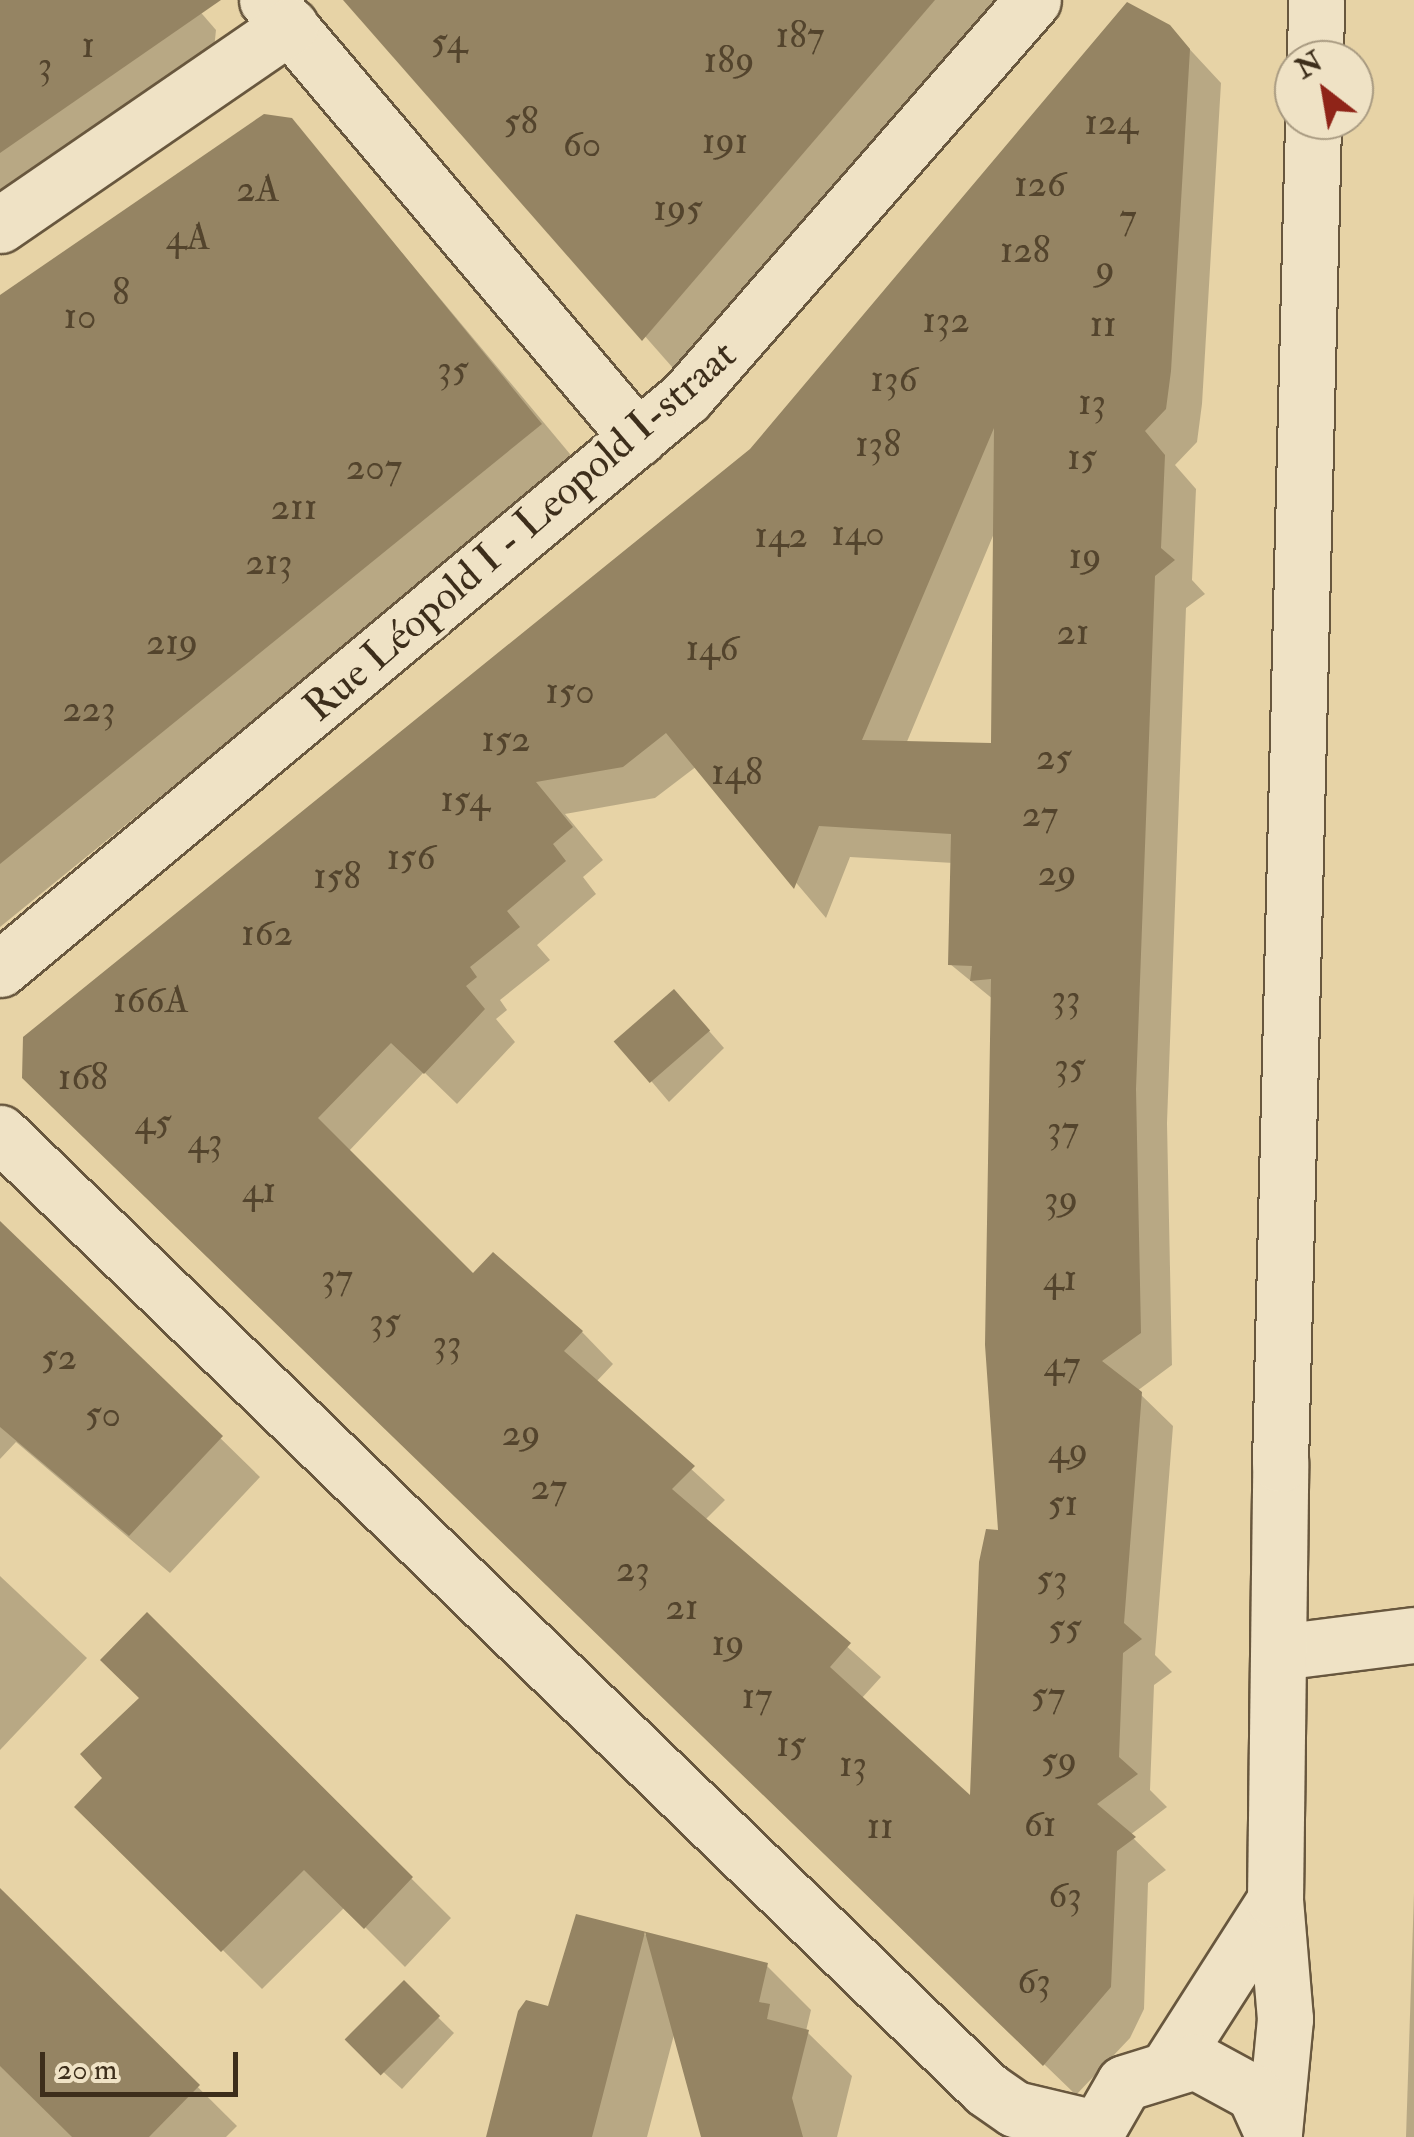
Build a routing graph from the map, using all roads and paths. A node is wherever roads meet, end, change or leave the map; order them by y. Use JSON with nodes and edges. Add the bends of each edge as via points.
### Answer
{"nodes":[{"id":1,"x":1033,"y":0,"type":"edge"},
{"id":2,"x":1316,"y":0,"type":"edge"},
{"id":3,"x":278,"y":13,"type":"edge"},
{"id":4,"x":1315,"y":40,"type":"edge"},
{"id":5,"x":1313,"y":140,"type":"edge"},
{"id":6,"x":0,"y":225,"type":"edge"},
{"id":7,"x":638,"y":438,"type":"junction"},
{"id":8,"x":0,"y":969,"type":"edge"},
{"id":9,"x":0,"y":1133,"type":"edge"},
{"id":10,"x":1414,"y":1635,"type":"edge"},
{"id":11,"x":1279,"y":1652,"type":"junction"},
{"id":12,"x":1275,"y":1900,"type":"junction"},
{"id":13,"x":1172,"y":2062,"type":"junction"},
{"id":14,"x":1094,"y":2133,"type":"edge"},
{"id":15,"x":1274,"y":2135,"type":"edge"}],
"edges":[{"from":1,"to":7,"type":"street","name":"Rue Léopold I - Leopold I-straat","via":[[726,359]]},
{"from":2,"to":4,"type":"street"},
{"from":3,"to":6,"type":"street"},
{"from":3,"to":7,"type":"street"},
{"from":5,"to":11,"type":"street"},
{"from":7,"to":8,"type":"street","name":"Rue Léopold I - Leopold I-straat"},
{"from":9,"to":14,"type":"street","via":[[986,2089],[1014,2109]]},
{"from":10,"to":11,"type":"street"},
{"from":11,"to":12,"type":"street"},
{"from":12,"to":13,"type":"street"},
{"from":12,"to":15,"type":"street","via":[[1285,2019]]},
{"from":13,"to":14,"type":"street","via":[[1124,2083]]},
{"from":13,"to":15,"type":"street","via":[[1237,2077]]}]}
